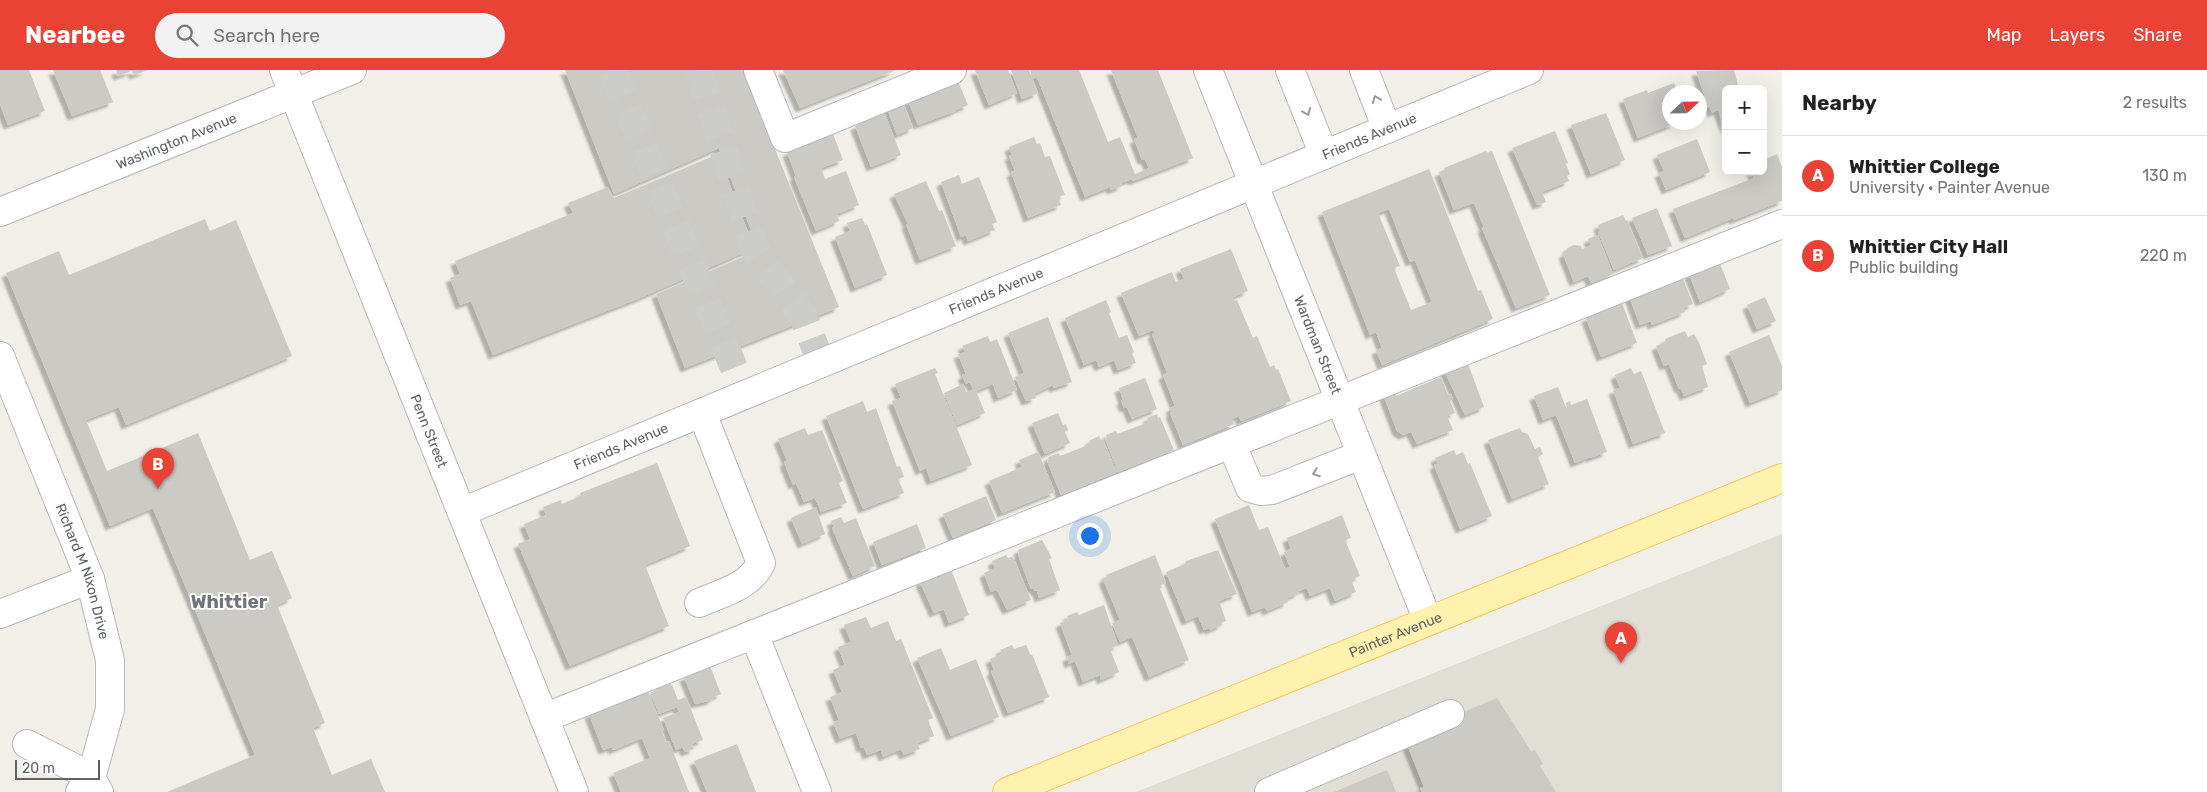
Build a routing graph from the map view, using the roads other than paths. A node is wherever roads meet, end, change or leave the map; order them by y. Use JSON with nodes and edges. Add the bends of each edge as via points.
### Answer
{"nodes":[{"id":1,"x":352,"y":70,"type":"edge"},
{"id":2,"x":758,"y":70,"type":"edge"},
{"id":3,"x":952,"y":70,"type":"edge"},
{"id":4,"x":1208,"y":70,"type":"edge"},
{"id":5,"x":1290,"y":70,"type":"edge"},
{"id":6,"x":1364,"y":70,"type":"edge"},
{"id":7,"x":1529,"y":70,"type":"edge"},
{"id":8,"x":289,"y":82,"type":"edge"},
{"id":9,"x":1387,"y":129,"type":"junction"},
{"id":10,"x":1324,"y":155,"type":"junction"},
{"id":11,"x":1253,"y":184,"type":"junction"},
{"id":12,"x":0,"y":212,"type":"edge"},
{"id":13,"x":1782,"y":224,"type":"edge"},
{"id":14,"x":0,"y":356,"type":"edge"},
{"id":15,"x":1340,"y":401,"type":"junction"},
{"id":16,"x":702,"y":413,"type":"junction"},
{"id":17,"x":1232,"y":445,"type":"junction"},
{"id":18,"x":1361,"y":455,"type":"junction"},
{"id":19,"x":1782,"y":478,"type":"edge"},
{"id":20,"x":462,"y":512,"type":"junction"},
{"id":21,"x":90,"y":579,"type":"junction"},
{"id":22,"x":699,"y":603,"type":"dead end"},
{"id":23,"x":0,"y":614,"type":"edge"},
{"id":24,"x":1428,"y":621,"type":"junction"},
{"id":25,"x":754,"y":634,"type":"junction"},
{"id":26,"x":1450,"y":714,"type":"dead end"},
{"id":27,"x":544,"y":718,"type":"junction"},
{"id":28,"x":27,"y":744,"type":"dead end"},
{"id":29,"x":89,"y":787,"type":"edge"},
{"id":30,"x":1017,"y":790,"type":"edge"},
{"id":31,"x":574,"y":792,"type":"edge"},
{"id":32,"x":817,"y":792,"type":"edge"},
{"id":33,"x":1268,"y":792,"type":"edge"}],
"edges":[{"from":1,"to":8,"type":"street","name":"Washington Avenue"},
{"from":2,"to":3,"type":"street","via":[[785,138]]},
{"from":4,"to":11,"type":"street","name":"Wardman Street"},
{"from":5,"to":10,"type":"street","one_way":true},
{"from":9,"to":6,"type":"street","one_way":true},
{"from":7,"to":9,"type":"street","name":"Friends Avenue"},
{"from":8,"to":12,"type":"street","name":"Washington Avenue"},
{"from":8,"to":20,"type":"street","name":"Penn Street"},
{"from":9,"to":10,"type":"street","name":"Friends Avenue"},
{"from":10,"to":11,"type":"street","name":"Friends Avenue"},
{"from":11,"to":15,"type":"street","name":"Wardman Street"},
{"from":11,"to":16,"type":"street","name":"Friends Avenue"},
{"from":13,"to":15,"type":"street"},
{"from":14,"to":21,"type":"street","name":"Richard M Nixon Drive"},
{"from":15,"to":17,"type":"street"},
{"from":15,"to":18,"type":"street","name":"Wardman Street"},
{"from":16,"to":20,"type":"street","name":"Friends Avenue"},
{"from":16,"to":22,"type":"street","via":[[761,563],[757,573],[747,582]]},
{"from":18,"to":17,"type":"street","one_way":true,"via":[[1272,490],[1261,491],[1250,488]]},
{"from":17,"to":25,"type":"street"},
{"from":18,"to":24,"type":"street","name":"Wardman Street"},
{"from":19,"to":24,"type":"main road","name":"Painter Avenue"},
{"from":20,"to":27,"type":"street","name":"Penn Street"},
{"from":21,"to":23,"type":"street"},
{"from":21,"to":29,"type":"street","name":"Richard M Nixon Drive","via":[[110,660],[110,709]]},
{"from":24,"to":30,"type":"main road","name":"Painter Avenue"},
{"from":25,"to":27,"type":"street"},
{"from":25,"to":32,"type":"street"},
{"from":26,"to":33,"type":"street"},
{"from":27,"to":31,"type":"street","name":"Penn Street"},
{"from":28,"to":29,"type":"street"}]}
